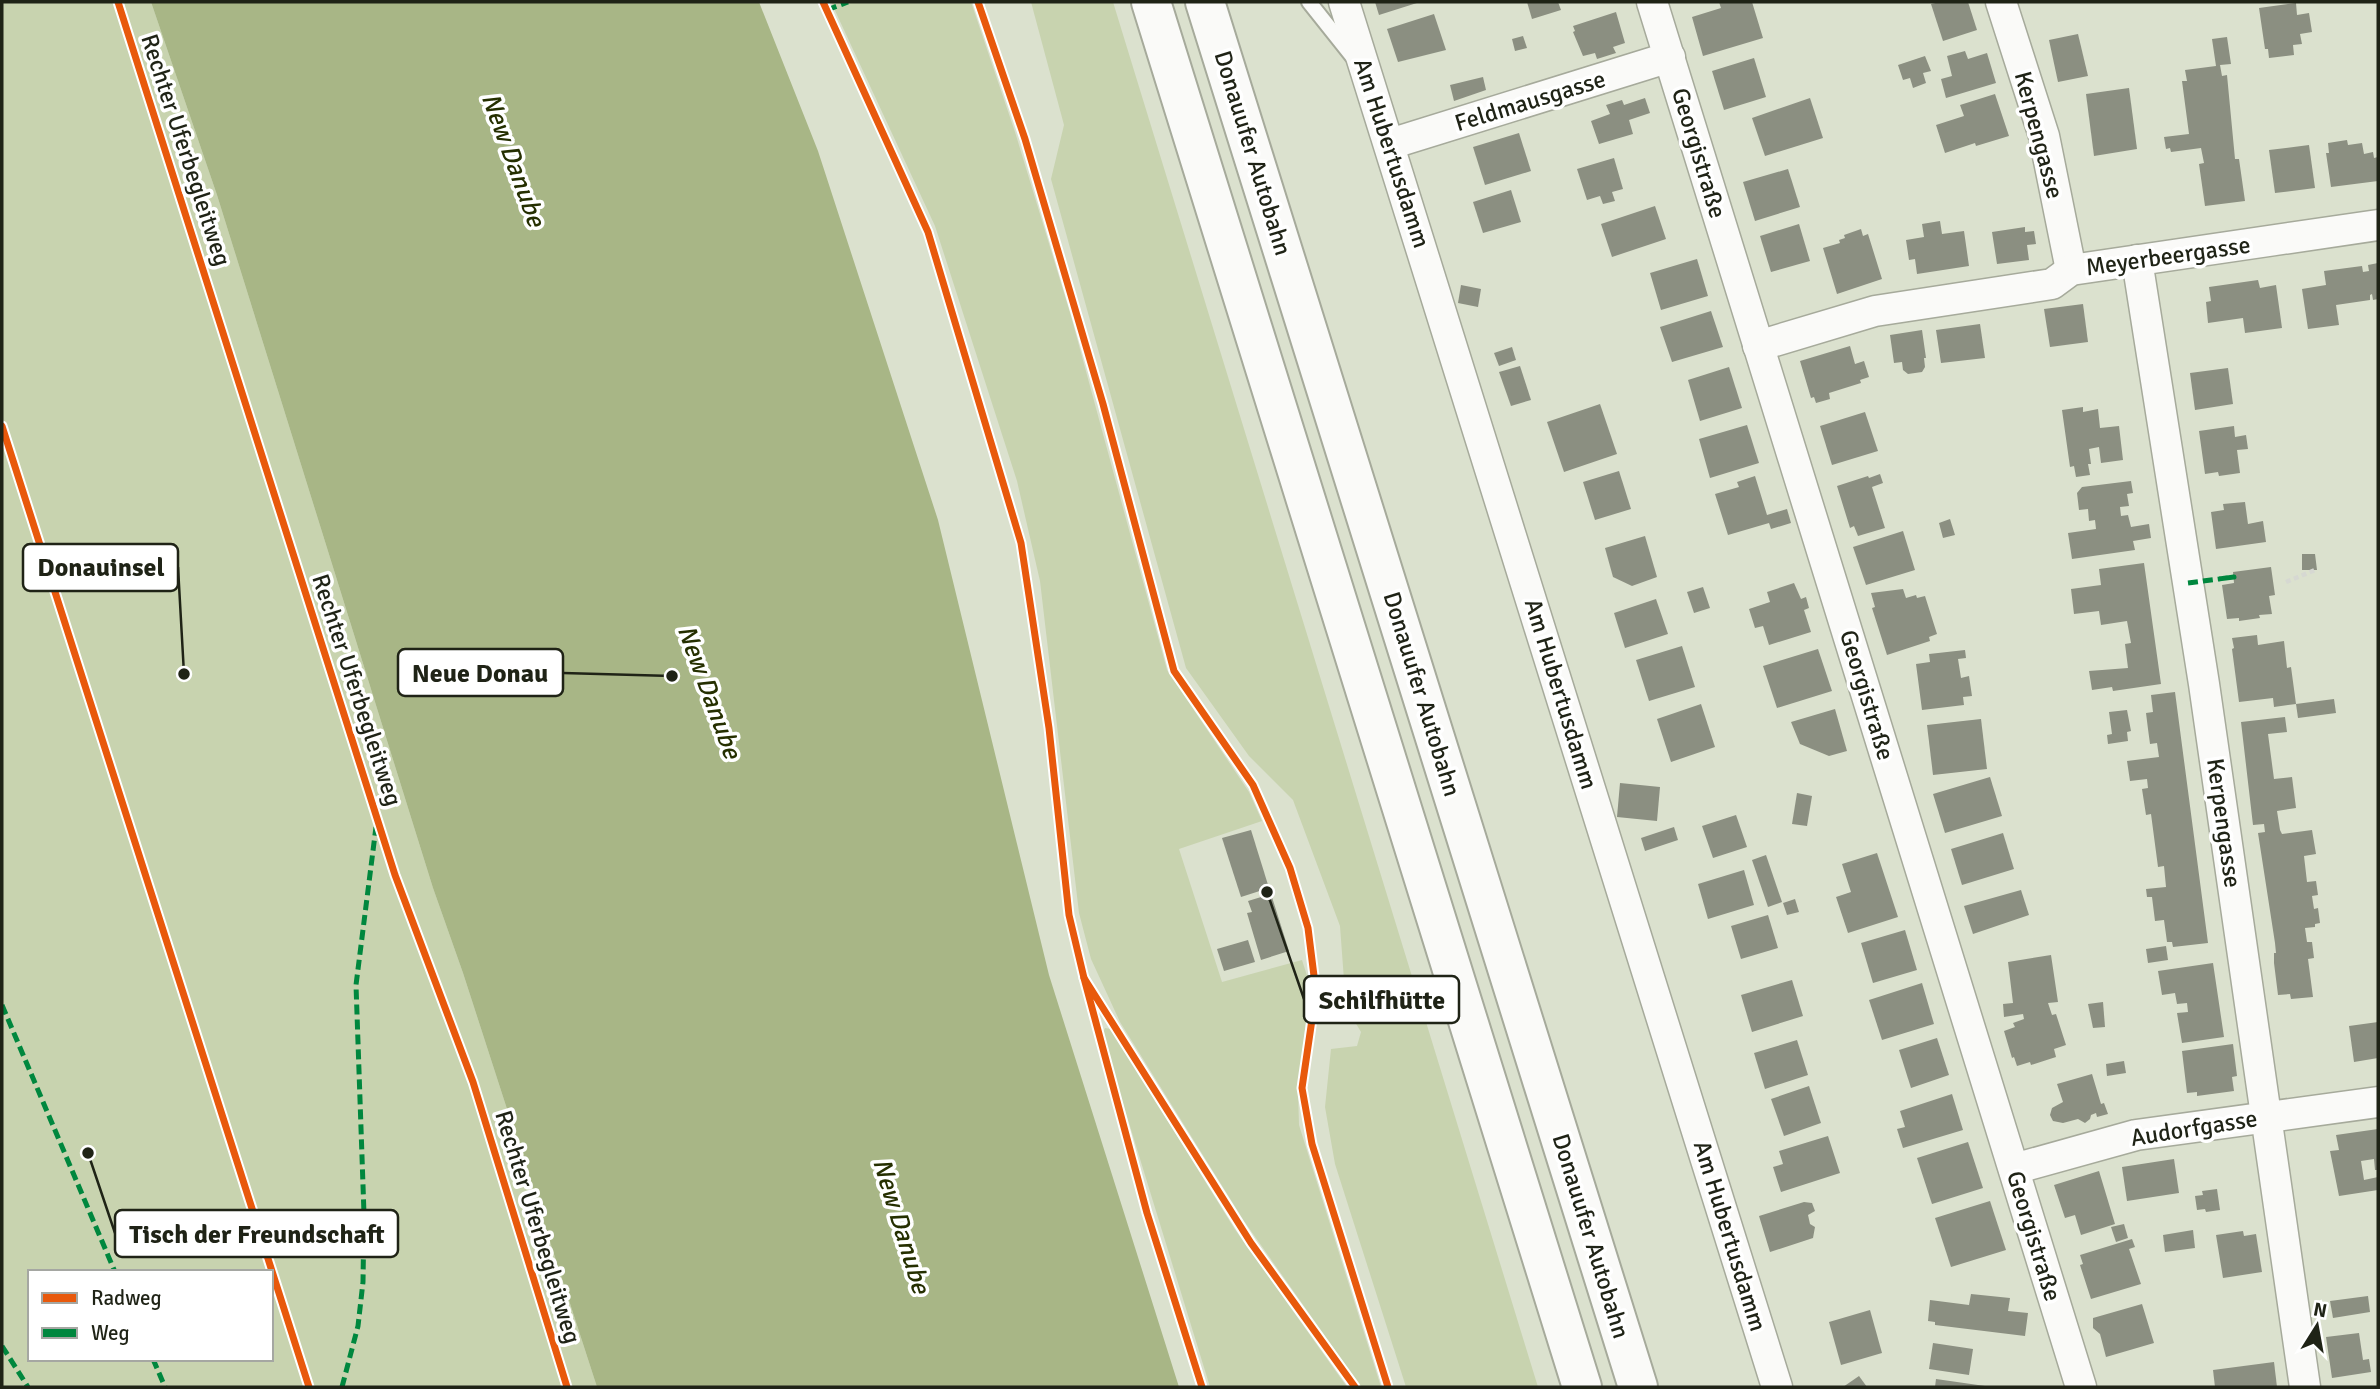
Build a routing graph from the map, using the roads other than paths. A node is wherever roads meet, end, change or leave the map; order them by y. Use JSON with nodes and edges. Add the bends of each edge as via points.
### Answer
{"nodes":[{"id":1,"x":1150,"y":2,"type":"edge"},
{"id":2,"x":1205,"y":2,"type":"edge"},
{"id":3,"x":1309,"y":2,"type":"edge"},
{"id":4,"x":1344,"y":2,"type":"edge"},
{"id":5,"x":1652,"y":2,"type":"edge"},
{"id":6,"x":2001,"y":2,"type":"edge"},
{"id":7,"x":1670,"y":57,"type":"junction"},
{"id":8,"x":1366,"y":73,"type":"junction"},
{"id":9,"x":1390,"y":144,"type":"junction"},
{"id":10,"x":2378,"y":225,"type":"edge"},
{"id":11,"x":2137,"y":260,"type":"junction"},
{"id":12,"x":2071,"y":270,"type":"junction"},
{"id":13,"x":1759,"y":346,"type":"junction"},
{"id":14,"x":2378,"y":1101,"type":"edge"},
{"id":15,"x":2267,"y":1116,"type":"junction"},
{"id":16,"x":2014,"y":1169,"type":"junction"},
{"id":17,"x":1582,"y":1387,"type":"edge"},
{"id":18,"x":1638,"y":1387,"type":"edge"},
{"id":19,"x":1777,"y":1387,"type":"edge"},
{"id":20,"x":2081,"y":1387,"type":"edge"},
{"id":21,"x":2305,"y":1387,"type":"edge"}],
"edges":[{"from":1,"to":17,"type":"highway"},
{"from":2,"to":18,"type":"highway","name":"Donauufer Autobahn"},
{"from":3,"to":8,"type":"lane"},
{"from":4,"to":8,"type":"street","name":"Am Hubertusdamm"},
{"from":5,"to":7,"type":"street","name":"Georgistraße"},
{"from":6,"to":12,"type":"street","name":"Kerpengasse","via":[[2044,136]]},
{"from":7,"to":9,"type":"street","name":"Feldmausgasse"},
{"from":7,"to":13,"type":"street","name":"Georgistraße"},
{"from":8,"to":9,"type":"street","name":"Am Hubertusdamm"},
{"from":9,"to":19,"type":"street","name":"Am Hubertusdamm"},
{"from":10,"to":11,"type":"street","name":"Meyerbeergasse"},
{"from":11,"to":12,"type":"street","name":"Meyerbeergasse"},
{"from":11,"to":15,"type":"street","name":"Kerpengasse"},
{"from":12,"to":13,"type":"street","name":"Meyerbeergasse","via":[[2052,284],[1875,311]]},
{"from":13,"to":16,"type":"street","name":"Georgistraße"},
{"from":14,"to":15,"type":"street","name":"Audorfgasse"},
{"from":15,"to":16,"type":"street","name":"Audorfgasse","via":[[2136,1135]]},
{"from":15,"to":21,"type":"street","name":"Kerpengasse"},
{"from":16,"to":20,"type":"street","name":"Georgistraße"}]}
